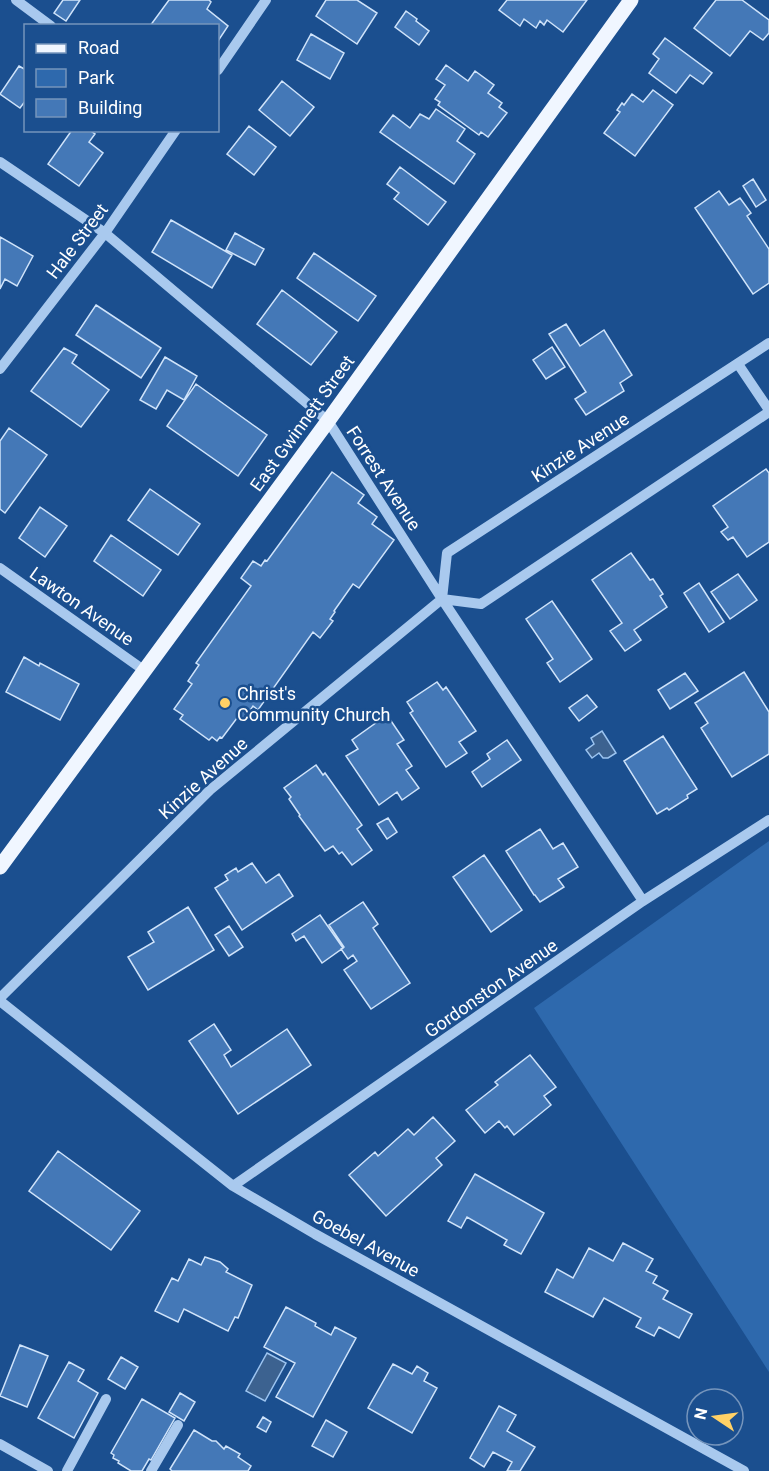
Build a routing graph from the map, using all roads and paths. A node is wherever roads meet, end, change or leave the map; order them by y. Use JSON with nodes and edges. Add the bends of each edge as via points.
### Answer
{"nodes":[{"id":1,"x":16,"y":0,"type":"edge"},
{"id":2,"x":266,"y":0,"type":"edge"},
{"id":3,"x":631,"y":0,"type":"edge"},
{"id":4,"x":48,"y":24,"type":"edge"},
{"id":5,"x":219,"y":69,"type":"edge"},
{"id":6,"x":175,"y":132,"type":"edge"},
{"id":7,"x":0,"y":162,"type":"edge"},
{"id":8,"x":105,"y":233,"type":"junction"},
{"id":9,"x":769,"y":343,"type":"edge"},
{"id":10,"x":738,"y":364,"type":"junction"},
{"id":11,"x":0,"y":369,"type":"edge"},
{"id":12,"x":769,"y":411,"type":"edge"},
{"id":13,"x":328,"y":421,"type":"junction"},
{"id":14,"x":0,"y":568,"type":"edge"},
{"id":15,"x":442,"y":599,"type":"junction"},
{"id":16,"x":145,"y":671,"type":"junction"},
{"id":17,"x":769,"y":820,"type":"edge"},
{"id":18,"x":0,"y":867,"type":"edge"},
{"id":19,"x":643,"y":901,"type":"junction"},
{"id":20,"x":0,"y":999,"type":"edge"},
{"id":21,"x":233,"y":1186,"type":"junction"},
{"id":22,"x":106,"y":1399,"type":"dead end"},
{"id":23,"x":178,"y":1425,"type":"dead end"},
{"id":24,"x":0,"y":1444,"type":"edge"},
{"id":25,"x":48,"y":1471,"type":"edge"},
{"id":26,"x":67,"y":1471,"type":"edge"},
{"id":27,"x":151,"y":1471,"type":"edge"},
{"id":28,"x":744,"y":1471,"type":"edge"}],
"edges":[{"from":1,"to":4,"type":"street"},
{"from":2,"to":5,"type":"street"},
{"from":3,"to":13,"type":"main road","name":"East Gwinnett Street"},
{"from":6,"to":8,"type":"street","name":"Hale Street"},
{"from":7,"to":8,"type":"street","name":"Forrest Avenue"},
{"from":8,"to":11,"type":"street","name":"Hale Street"},
{"from":8,"to":13,"type":"street","name":"Forrest Avenue"},
{"from":9,"to":10,"type":"street","name":"Kinzie Avenue"},
{"from":10,"to":12,"type":"street"},
{"from":10,"to":15,"type":"street","name":"Kinzie Avenue","via":[[447,553]]},
{"from":12,"to":15,"type":"street","via":[[481,604]]},
{"from":13,"to":15,"type":"street","name":"Forrest Avenue"},
{"from":13,"to":16,"type":"main road","name":"East Gwinnett Street"},
{"from":14,"to":16,"type":"street","name":"Lawton Avenue"},
{"from":15,"to":19,"type":"street","name":"Forrest Avenue"},
{"from":15,"to":20,"type":"street","name":"Kinzie Avenue","via":[[210,790]]},
{"from":16,"to":18,"type":"main road","name":"East Gwinnett Street"},
{"from":17,"to":19,"type":"street","name":"Gordonston Avenue"},
{"from":19,"to":21,"type":"street","name":"Gordonston Avenue"},
{"from":20,"to":21,"type":"street","name":"Goebel Avenue"},
{"from":21,"to":28,"type":"street","name":"Goebel Avenue"},
{"from":22,"to":26,"type":"street"},
{"from":23,"to":27,"type":"street"},
{"from":24,"to":25,"type":"street"}]}
